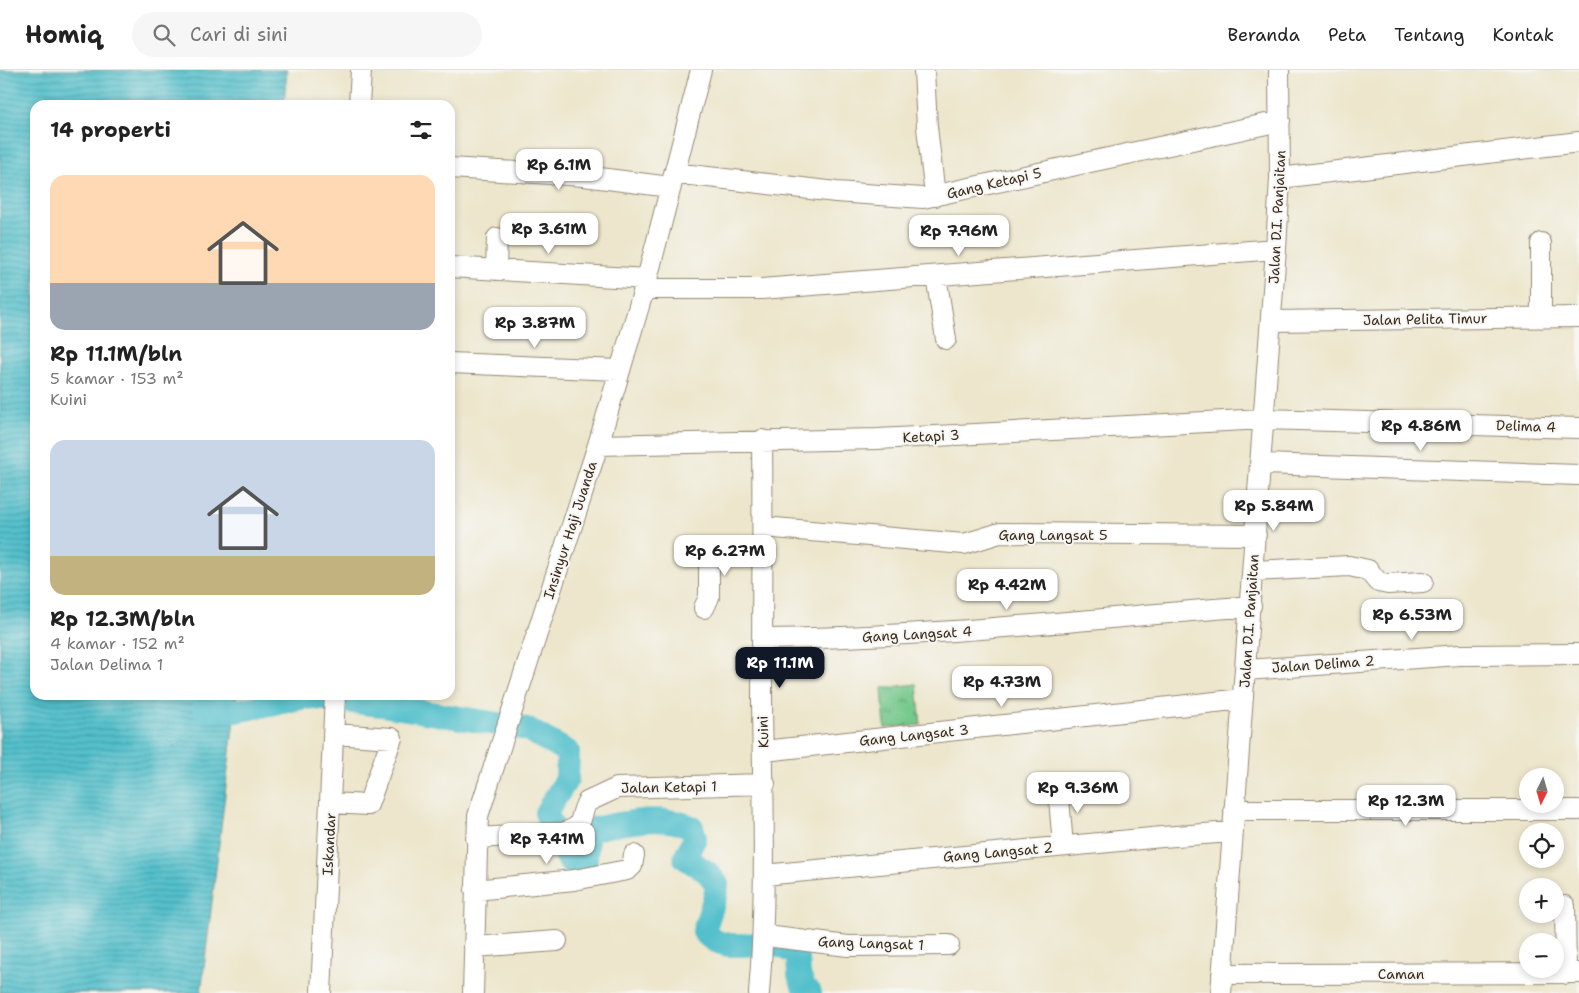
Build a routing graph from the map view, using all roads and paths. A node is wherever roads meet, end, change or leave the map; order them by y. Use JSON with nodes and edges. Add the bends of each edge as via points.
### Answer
{"nodes":[{"id":1,"x":361,"y":70,"type":"edge"},
{"id":2,"x":701,"y":70,"type":"edge"},
{"id":3,"x":924,"y":70,"type":"edge"},
{"id":4,"x":1279,"y":70,"type":"edge"},
{"id":5,"x":359,"y":100,"type":"edge"},
{"id":6,"x":1280,"y":121,"type":"junction"},
{"id":7,"x":1579,"y":142,"type":"edge"},
{"id":8,"x":455,"y":168,"type":"edge"},
{"id":9,"x":1280,"y":178,"type":"junction"},
{"id":10,"x":672,"y":180,"type":"junction"},
{"id":11,"x":935,"y":196,"type":"junction"},
{"id":12,"x":497,"y":238,"type":"dead end"},
{"id":13,"x":1541,"y":243,"type":"dead end"},
{"id":14,"x":1276,"y":249,"type":"junction"},
{"id":15,"x":455,"y":267,"type":"edge"},
{"id":16,"x":496,"y":270,"type":"junction"},
{"id":17,"x":936,"y":276,"type":"junction"},
{"id":18,"x":645,"y":284,"type":"junction"},
{"id":19,"x":1579,"y":317,"type":"edge"},
{"id":20,"x":1541,"y":318,"type":"junction"},
{"id":21,"x":1272,"y":321,"type":"junction"},
{"id":22,"x":946,"y":339,"type":"dead end"},
{"id":23,"x":455,"y":363,"type":"edge"},
{"id":24,"x":619,"y":370,"type":"junction"},
{"id":25,"x":1264,"y":420,"type":"junction"},
{"id":26,"x":1579,"y":428,"type":"edge"},
{"id":27,"x":762,"y":440,"type":"junction"},
{"id":28,"x":598,"y":445,"type":"junction"},
{"id":29,"x":1261,"y":464,"type":"junction"},
{"id":30,"x":1579,"y":475,"type":"edge"},
{"id":31,"x":763,"y":527,"type":"junction"},
{"id":32,"x":1256,"y":535,"type":"junction"},
{"id":33,"x":763,"y":549,"type":"junction"},
{"id":34,"x":1253,"y":571,"type":"junction"},
{"id":35,"x":1423,"y":582,"type":"dead end"},
{"id":36,"x":1251,"y":606,"type":"junction"},
{"id":37,"x":704,"y":608,"type":"dead end"},
{"id":38,"x":763,"y":639,"type":"junction"},
{"id":39,"x":1579,"y":654,"type":"edge"},
{"id":40,"x":1246,"y":670,"type":"junction"},
{"id":41,"x":1243,"y":699,"type":"junction"},
{"id":42,"x":335,"y":700,"type":"edge"},
{"id":43,"x":334,"y":727,"type":"junction"},
{"id":44,"x":764,"y":751,"type":"junction"},
{"id":45,"x":765,"y":784,"type":"junction"},
{"id":46,"x":1058,"y":786,"type":"dead end"},
{"id":47,"x":331,"y":803,"type":"junction"},
{"id":48,"x":1234,"y":810,"type":"junction"},
{"id":49,"x":1579,"y":810,"type":"edge"},
{"id":50,"x":1232,"y":832,"type":"junction"},
{"id":51,"x":476,"y":838,"type":"junction"},
{"id":52,"x":1064,"y":846,"type":"junction"},
{"id":53,"x":634,"y":855,"type":"dead end"},
{"id":54,"x":764,"y":875,"type":"junction"},
{"id":55,"x":475,"y":890,"type":"junction"},
{"id":56,"x":1565,"y":906,"type":"dead end"},
{"id":57,"x":558,"y":941,"type":"dead end"},
{"id":58,"x":763,"y":941,"type":"junction"},
{"id":59,"x":950,"y":945,"type":"dead end"},
{"id":60,"x":474,"y":947,"type":"junction"},
{"id":61,"x":1572,"y":974,"type":"edge"},
{"id":62,"x":1222,"y":983,"type":"edge"},
{"id":63,"x":321,"y":993,"type":"edge"},
{"id":64,"x":473,"y":993,"type":"edge"},
{"id":65,"x":759,"y":993,"type":"edge"}],
"edges":[{"from":1,"to":5,"type":"street"},
{"from":2,"to":10,"type":"street","name":"Insinyur Haji Juanda"},
{"from":3,"to":11,"type":"street"},
{"from":4,"to":6,"type":"street","name":"Jalan D.I. Panjaitan"},
{"from":6,"to":9,"type":"street","name":"Jalan D.I. Panjaitan"},
{"from":6,"to":11,"type":"street","name":"Gang Ketapi 5"},
{"from":7,"to":9,"type":"street"},
{"from":8,"to":10,"type":"street","name":"Gang Ketapi 5"},
{"from":9,"to":14,"type":"street","name":"Jalan D.I. Panjaitan"},
{"from":10,"to":11,"type":"street","name":"Gang Ketapi 5","via":[[902,198]]},
{"from":10,"to":18,"type":"street","name":"Insinyur Haji Juanda"},
{"from":12,"to":16,"type":"street"},
{"from":13,"to":20,"type":"street"},
{"from":14,"to":17,"type":"street"},
{"from":14,"to":21,"type":"street","name":"Jalan D.I. Panjaitan"},
{"from":15,"to":16,"type":"street"},
{"from":16,"to":18,"type":"street"},
{"from":17,"to":18,"type":"street","via":[[747,290]]},
{"from":17,"to":22,"type":"street"},
{"from":18,"to":24,"type":"street","name":"Insinyur Haji Juanda"},
{"from":19,"to":20,"type":"street","name":"Jalan Pelita Timur"},
{"from":20,"to":21,"type":"street","name":"Jalan Pelita Timur"},
{"from":21,"to":25,"type":"street","name":"Jalan D.I. Panjaitan"},
{"from":23,"to":24,"type":"street"},
{"from":24,"to":28,"type":"street","name":"Insinyur Haji Juanda"},
{"from":25,"to":26,"type":"street","name":"Delima 4"},
{"from":25,"to":27,"type":"street","name":"Ketapi 3","via":[[877,439]]},
{"from":25,"to":29,"type":"street","name":"Jalan D.I. Panjaitan"},
{"from":27,"to":28,"type":"street","name":"Ketapi 3"},
{"from":27,"to":31,"type":"street","name":"Kuini"},
{"from":28,"to":51,"type":"street","name":"Insinyur Haji Juanda","via":[[480,808]]},
{"from":29,"to":30,"type":"street"},
{"from":29,"to":32,"type":"street","name":"Jalan D.I. Panjaitan"},
{"from":31,"to":32,"type":"street","name":"Gang Langsat 5","via":[[964,544],[1000,533]]},
{"from":31,"to":33,"type":"street","name":"Kuini"},
{"from":32,"to":34,"type":"street","name":"Jalan D.I. Panjaitan"},
{"from":33,"to":37,"type":"street","via":[[709,560],[709,597]]},
{"from":33,"to":38,"type":"street","name":"Kuini"},
{"from":34,"to":35,"type":"street","via":[[1349,566],[1368,570],[1378,582]]},
{"from":34,"to":36,"type":"street","name":"Jalan D.I. Panjaitan"},
{"from":36,"to":38,"type":"street","name":"Gang Langsat 4","via":[[947,633]]},
{"from":36,"to":40,"type":"street","name":"Jalan D.I. Panjaitan"},
{"from":38,"to":44,"type":"street","name":"Kuini"},
{"from":39,"to":40,"type":"street","name":"Jalan Delima 2","via":[[1460,655]]},
{"from":40,"to":41,"type":"street","name":"Jalan D.I. Panjaitan"},
{"from":41,"to":44,"type":"street","name":"Gang Langsat 3"},
{"from":41,"to":48,"type":"street","name":"Jalan D.I. Panjaitan"},
{"from":42,"to":43,"type":"street","name":"Iskandar"},
{"from":43,"to":47,"type":"street","name":"Iskandar"},
{"from":43,"to":47,"type":"street","via":[[392,738],[368,805]]},
{"from":44,"to":45,"type":"street","name":"Kuini"},
{"from":45,"to":51,"type":"street","name":"Jalan Ketapi 1","via":[[610,789],[587,802],[578,828],[555,833]]},
{"from":45,"to":54,"type":"street","name":"Kuini"},
{"from":46,"to":52,"type":"street"},
{"from":47,"to":63,"type":"street","name":"Iskandar"},
{"from":48,"to":49,"type":"street"},
{"from":48,"to":50,"type":"street","name":"Jalan D.I. Panjaitan"},
{"from":50,"to":52,"type":"street","name":"Gang Langsat 2"},
{"from":50,"to":62,"type":"street","name":"Jalan D.I. Panjaitan"},
{"from":51,"to":55,"type":"street","name":"Insinyur Haji Juanda"},
{"from":52,"to":54,"type":"street","name":"Gang Langsat 2"},
{"from":53,"to":55,"type":"street","via":[[632,866],[627,870],[574,880]]},
{"from":54,"to":58,"type":"street","name":"Kuini"},
{"from":55,"to":60,"type":"street","name":"Insinyur Haji Juanda"},
{"from":56,"to":61,"type":"street"},
{"from":57,"to":60,"type":"street"},
{"from":58,"to":59,"type":"street","name":"Gang Langsat 1","via":[[774,937],[848,946]]},
{"from":58,"to":65,"type":"street","name":"Kuini"},
{"from":60,"to":64,"type":"street","name":"Insinyur Haji Juanda"},
{"from":61,"to":62,"type":"street","name":"Caman"}]}
